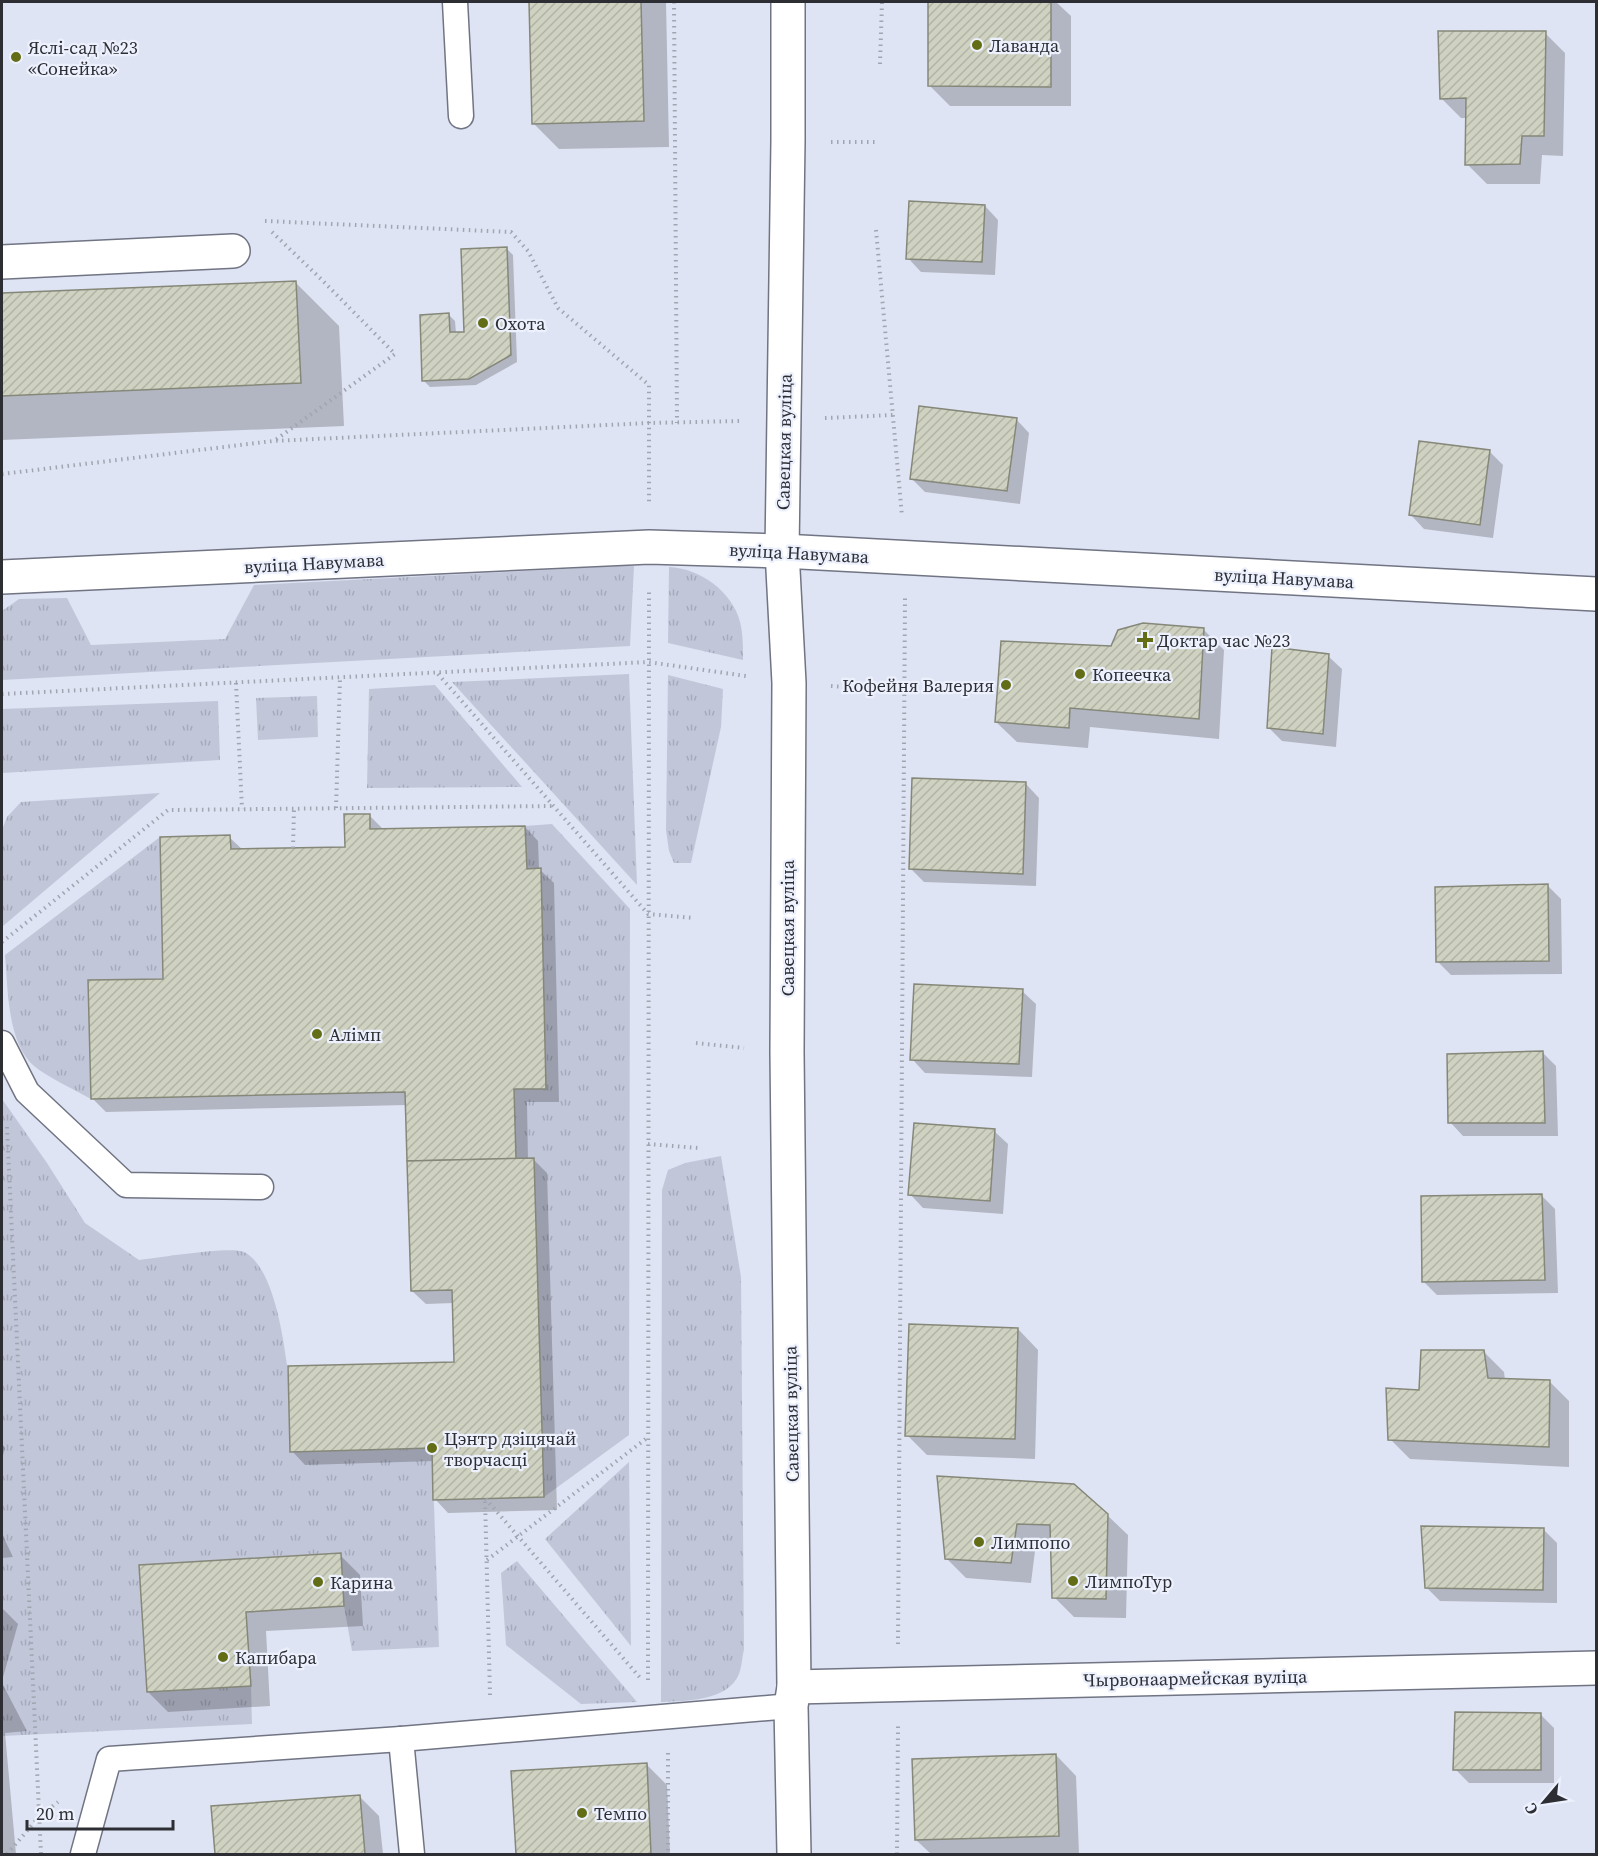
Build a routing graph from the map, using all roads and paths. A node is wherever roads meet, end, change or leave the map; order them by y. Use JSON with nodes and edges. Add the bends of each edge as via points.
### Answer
{"nodes":[{"id":1,"x":455,"y":2,"type":"edge"},
{"id":2,"x":674,"y":2,"type":"edge"},
{"id":3,"x":788,"y":2,"type":"edge"},
{"id":4,"x":882,"y":2,"type":"edge"},
{"id":5,"x":880,"y":64,"type":"dead end"},
{"id":6,"x":461,"y":116,"type":"dead end"},
{"id":7,"x":876,"y":230,"type":"dead end"},
{"id":8,"x":233,"y":251,"type":"dead end"},
{"id":9,"x":2,"y":262,"type":"edge"},
{"id":10,"x":893,"y":415,"type":"junction"},
{"id":11,"x":785,"y":420,"type":"junction"},
{"id":12,"x":649,"y":423,"type":"junction"},
{"id":13,"x":677,"y":423,"type":"junction"},
{"id":14,"x":273,"y":441,"type":"junction"},
{"id":15,"x":2,"y":474,"type":"edge"},
{"id":16,"x":649,"y":547,"type":"junction"},
{"id":17,"x":783,"y":551,"type":"junction"},
{"id":18,"x":906,"y":558,"type":"junction"},
{"id":19,"x":2,"y":577,"type":"edge"},
{"id":20,"x":1596,"y":594,"type":"edge"},
{"id":21,"x":648,"y":662,"type":"junction"},
{"id":22,"x":437,"y":673,"type":"junction"},
{"id":23,"x":340,"y":678,"type":"junction"},
{"id":24,"x":236,"y":683,"type":"junction"},
{"id":25,"x":789,"y":683,"type":"junction"},
{"id":26,"x":905,"y":691,"type":"junction"},
{"id":27,"x":2,"y":694,"type":"edge"},
{"id":28,"x":554,"y":806,"type":"junction"},
{"id":29,"x":336,"y":808,"type":"junction"},
{"id":30,"x":242,"y":809,"type":"junction"},
{"id":31,"x":294,"y":810,"type":"junction"},
{"id":32,"x":293,"y":848,"type":"dead end"},
{"id":33,"x":648,"y":914,"type":"junction"},
{"id":34,"x":694,"y":918,"type":"dead end"},
{"id":35,"x":2,"y":942,"type":"edge"},
{"id":36,"x":2,"y":1043,"type":"edge"},
{"id":37,"x":696,"y":1043,"type":"dead end"},
{"id":38,"x":787,"y":1052,"type":"junction"},
{"id":39,"x":7,"y":1118,"type":"dead end"},
{"id":40,"x":648,"y":1144,"type":"junction"},
{"id":41,"x":698,"y":1148,"type":"dead end"},
{"id":42,"x":261,"y":1187,"type":"dead end"},
{"id":43,"x":648,"y":1437,"type":"junction"},
{"id":44,"x":517,"y":1535,"type":"junction"},
{"id":45,"x":487,"y":1560,"type":"junction"},
{"id":46,"x":1596,"y":1668,"type":"edge"},
{"id":47,"x":898,"y":1685,"type":"junction"},
{"id":48,"x":792,"y":1697,"type":"junction"},
{"id":49,"x":661,"y":1717,"type":"junction"},
{"id":50,"x":491,"y":1732,"type":"junction"},
{"id":51,"x":401,"y":1739,"type":"junction"},
{"id":52,"x":41,"y":1854,"type":"edge"},
{"id":53,"x":83,"y":1854,"type":"edge"},
{"id":54,"x":412,"y":1854,"type":"edge"},
{"id":55,"x":668,"y":1854,"type":"edge"},
{"id":56,"x":794,"y":1854,"type":"edge"},
{"id":57,"x":897,"y":1854,"type":"edge"}],
"edges":[{"from":1,"to":6,"type":"lane"},
{"from":2,"to":13,"type":"path"},
{"from":3,"to":11,"type":"street","name":"Савецкая вуліца"},
{"from":4,"to":5,"type":"path"},
{"from":7,"to":10,"type":"path"},
{"from":8,"to":9,"type":"street"},
{"from":10,"to":11,"type":"path"},
{"from":10,"to":18,"type":"path"},
{"from":11,"to":13,"type":"path"},
{"from":11,"to":17,"type":"street","name":"Савецкая вуліца"},
{"from":12,"to":13,"type":"path"},
{"from":12,"to":14,"type":"path"},
{"from":12,"to":14,"type":"path","via":[[649,385],[558,308],[528,251],[511,232],[260,221],[395,354]]},
{"from":12,"to":16,"type":"path"},
{"from":14,"to":15,"type":"path"},
{"from":16,"to":17,"type":"street","name":"вуліца Навумава"},
{"from":16,"to":19,"type":"street","name":"вуліца Навумава"},
{"from":16,"to":21,"type":"path"},
{"from":17,"to":18,"type":"street","name":"вуліца Навумава"},
{"from":17,"to":25,"type":"street","name":"Савецкая вуліца"},
{"from":18,"to":20,"type":"street","name":"вуліца Навумава"},
{"from":18,"to":26,"type":"path"},
{"from":21,"to":22,"type":"path"},
{"from":21,"to":25,"type":"path"},
{"from":21,"to":33,"type":"path"},
{"from":22,"to":23,"type":"path"},
{"from":22,"to":28,"type":"path"},
{"from":23,"to":24,"type":"path"},
{"from":23,"to":29,"type":"path"},
{"from":24,"to":27,"type":"path"},
{"from":24,"to":30,"type":"path"},
{"from":25,"to":26,"type":"path"},
{"from":25,"to":38,"type":"street","name":"Савецкая вуліца"},
{"from":26,"to":47,"type":"path"},
{"from":28,"to":29,"type":"path"},
{"from":28,"to":33,"type":"path"},
{"from":29,"to":31,"type":"path"},
{"from":30,"to":31,"type":"path"},
{"from":30,"to":35,"type":"path","via":[[168,810]]},
{"from":31,"to":32,"type":"path"},
{"from":33,"to":34,"type":"path"},
{"from":33,"to":40,"type":"path"},
{"from":36,"to":42,"type":"lane","via":[[27,1092],[126,1185]]},
{"from":37,"to":38,"type":"path"},
{"from":38,"to":48,"type":"street","name":"Савецкая вуліца"},
{"from":39,"to":52,"type":"path"},
{"from":40,"to":41,"type":"path"},
{"from":40,"to":43,"type":"path"},
{"from":43,"to":44,"type":"path"},
{"from":43,"to":44,"type":"path","via":[[648,1688]]},
{"from":44,"to":45,"type":"path"},
{"from":44,"to":45,"type":"path","via":[[485,1498]]},
{"from":45,"to":50,"type":"path"},
{"from":46,"to":47,"type":"street","name":"Чырвонаармейская вуліца"},
{"from":47,"to":48,"type":"street","name":"Чырвонаармейская вуліца"},
{"from":47,"to":57,"type":"path"},
{"from":48,"to":49,"type":"lane"},
{"from":48,"to":56,"type":"street","name":"Савецкая вуліца"},
{"from":49,"to":50,"type":"lane"},
{"from":49,"to":55,"type":"path","via":[[668,1750]]},
{"from":50,"to":51,"type":"lane"},
{"from":51,"to":53,"type":"lane","via":[[109,1759]]},
{"from":51,"to":54,"type":"lane"}]}
